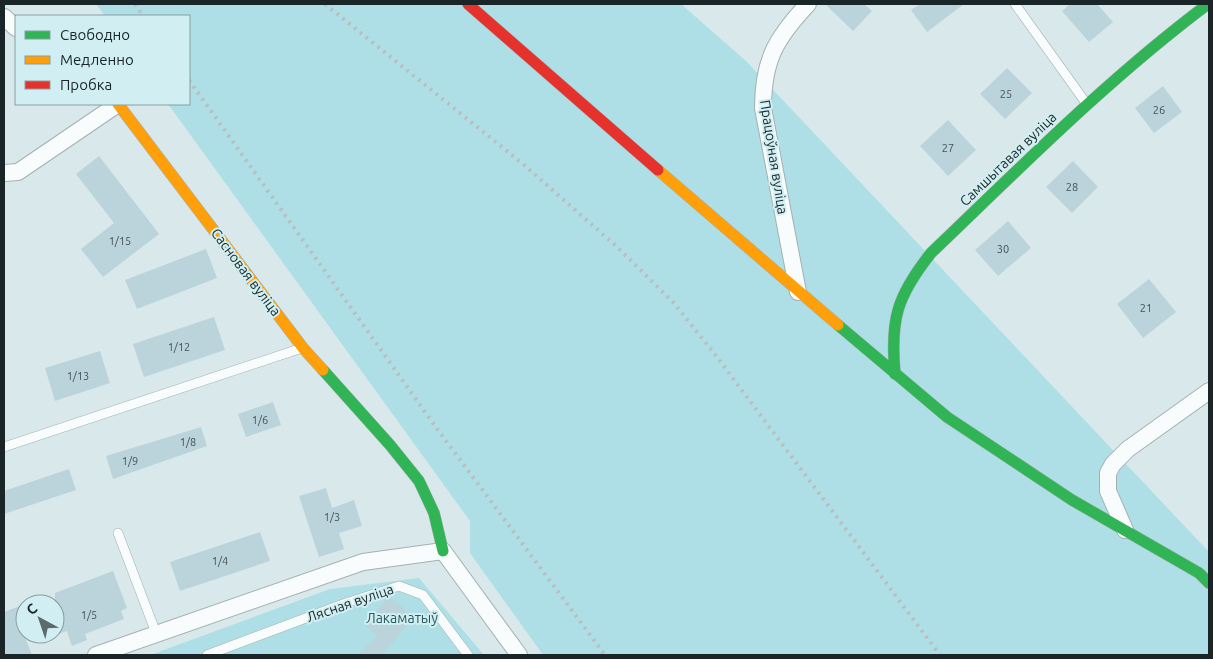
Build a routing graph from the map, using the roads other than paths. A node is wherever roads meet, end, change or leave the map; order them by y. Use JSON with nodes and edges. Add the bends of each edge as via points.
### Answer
{"nodes":[{"id":1,"x":468,"y":4,"type":"edge"},
{"id":2,"x":808,"y":4,"type":"edge"},
{"id":3,"x":1016,"y":4,"type":"edge"},
{"id":4,"x":1208,"y":4,"type":"edge"},
{"id":5,"x":4,"y":18,"type":"edge"},
{"id":6,"x":15,"y":27,"type":"edge"},
{"id":7,"x":1087,"y":104,"type":"junction"},
{"id":8,"x":117,"y":105,"type":"edge"},
{"id":9,"x":119,"y":105,"type":"edge"},
{"id":10,"x":4,"y":173,"type":"edge"},
{"id":11,"x":798,"y":292,"type":"junction"},
{"id":12,"x":303,"y":348,"type":"junction"},
{"id":13,"x":895,"y":374,"type":"junction"},
{"id":14,"x":1209,"y":391,"type":"edge"},
{"id":15,"x":4,"y":447,"type":"edge"},
{"id":16,"x":1125,"y":530,"type":"junction"},
{"id":17,"x":118,"y":534,"type":"dead end"},
{"id":18,"x":442,"y":551,"type":"junction"},
{"id":19,"x":1209,"y":583,"type":"edge"},
{"id":20,"x":156,"y":633,"type":"junction"},
{"id":21,"x":96,"y":655,"type":"edge"},
{"id":22,"x":207,"y":655,"type":"edge"},
{"id":23,"x":468,"y":655,"type":"edge"},
{"id":24,"x":519,"y":655,"type":"edge"}],
"edges":[{"from":1,"to":11,"type":"street"},
{"from":2,"to":11,"type":"street","name":"Працоўная вуліца","via":[[772,52],[763,87],[763,108]]},
{"from":3,"to":7,"type":"lane"},
{"from":4,"to":7,"type":"street","name":"Самшытавая вуліца","via":[[1171,31]]},
{"from":5,"to":6,"type":"street"},
{"from":7,"to":13,"type":"street","name":"Самшытавая вуліца","via":[[912,275],[900,299],[893,324]]},
{"from":8,"to":10,"type":"street","name":"Сасновая вуліца","via":[[18,172]]},
{"from":9,"to":12,"type":"street","name":"Сасновая вуліца"},
{"from":11,"to":13,"type":"street"},
{"from":12,"to":15,"type":"lane"},
{"from":12,"to":18,"type":"street","name":"Сасновая вуліца","via":[[419,481],[434,512]]},
{"from":13,"to":16,"type":"street","via":[[947,417],[1072,500]]},
{"from":14,"to":16,"type":"street","via":[[1128,449],[1113,464],[1108,473],[1108,491]]},
{"from":16,"to":19,"type":"street","via":[[1198,573]]},
{"from":17,"to":20,"type":"lane"},
{"from":18,"to":20,"type":"street","via":[[364,562]]},
{"from":18,"to":24,"type":"street","name":"Сасновая вуліца"},
{"from":20,"to":21,"type":"street"},
{"from":22,"to":23,"type":"lane","name":"Лясная вуліца","via":[[399,586],[423,595]]}]}
